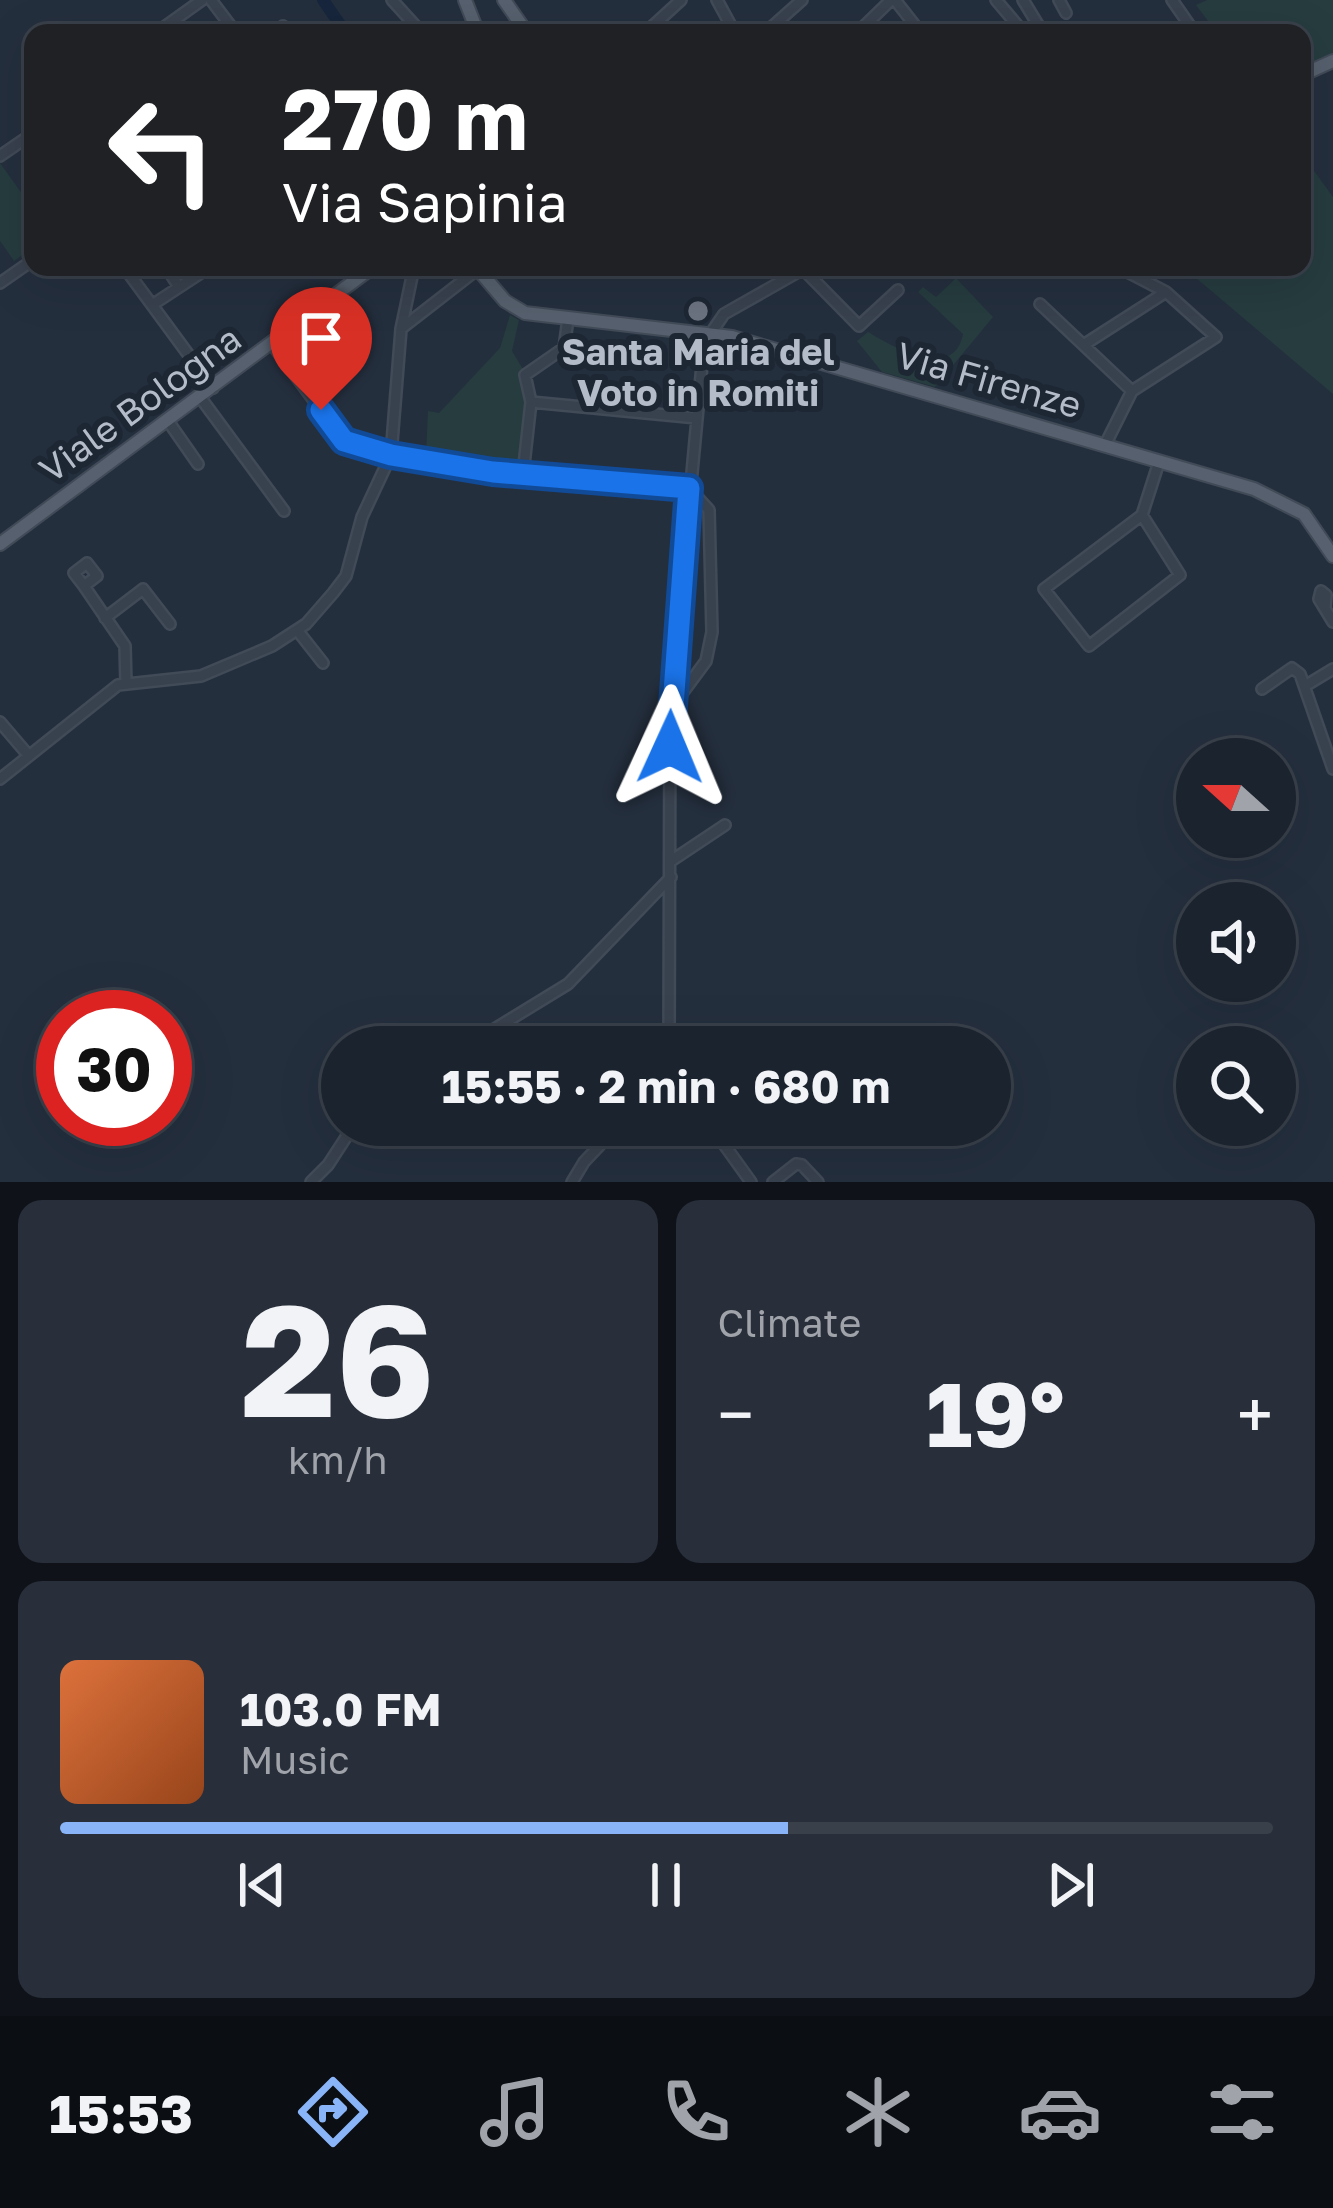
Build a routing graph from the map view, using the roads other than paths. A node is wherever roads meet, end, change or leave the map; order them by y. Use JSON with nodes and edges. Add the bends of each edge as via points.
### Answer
{"nodes":[{"id":1,"x":202,"y":0,"type":"edge"},
{"id":2,"x":211,"y":0,"type":"edge"},
{"id":3,"x":392,"y":0,"type":"edge"},
{"id":4,"x":681,"y":0,"type":"edge"},
{"id":5,"x":802,"y":0,"type":"edge"},
{"id":6,"x":893,"y":0,"type":"edge"},
{"id":7,"x":996,"y":0,"type":"edge"},
{"id":8,"x":1059,"y":0,"type":"edge"},
{"id":9,"x":1066,"y":14,"type":"dead end"},
{"id":10,"x":658,"y":21,"type":"junction"},
{"id":11,"x":169,"y":24,"type":"edge"},
{"id":12,"x":229,"y":24,"type":"edge"},
{"id":13,"x":414,"y":24,"type":"edge"},
{"id":14,"x":655,"y":24,"type":"edge"},
{"id":15,"x":660,"y":24,"type":"edge"},
{"id":16,"x":779,"y":24,"type":"edge"},
{"id":17,"x":867,"y":24,"type":"edge"},
{"id":18,"x":913,"y":24,"type":"edge"},
{"id":19,"x":1016,"y":24,"type":"edge"},
{"id":20,"x":131,"y":276,"type":"edge"},
{"id":21,"x":172,"y":276,"type":"edge"},
{"id":22,"x":196,"y":276,"type":"edge"},
{"id":23,"x":361,"y":276,"type":"edge"},
{"id":24,"x":412,"y":276,"type":"edge"},
{"id":25,"x":467,"y":276,"type":"edge"},
{"id":26,"x":485,"y":276,"type":"edge"},
{"id":27,"x":791,"y":276,"type":"edge"},
{"id":28,"x":812,"y":276,"type":"edge"},
{"id":29,"x":1135,"y":276,"type":"edge"},
{"id":30,"x":179,"y":287,"type":"junction"},
{"id":31,"x":898,"y":290,"type":"dead end"},
{"id":32,"x":1166,"y":292,"type":"junction"},
{"id":33,"x":1040,"y":304,"type":"dead end"},
{"id":34,"x":152,"y":305,"type":"junction"},
{"id":35,"x":568,"y":320,"type":"junction"},
{"id":36,"x":401,"y":329,"type":"junction"},
{"id":37,"x":708,"y":333,"type":"junction"},
{"id":38,"x":272,"y":344,"type":"junction"},
{"id":39,"x":1085,"y":344,"type":"junction"},
{"id":40,"x":212,"y":388,"type":"junction"},
{"id":41,"x":1132,"y":391,"type":"junction"},
{"id":42,"x":200,"y":397,"type":"junction"},
{"id":43,"x":531,"y":402,"type":"junction"},
{"id":44,"x":697,"y":418,"type":"junction"},
{"id":45,"x":168,"y":421,"type":"junction"},
{"id":46,"x":1105,"y":445,"type":"junction"},
{"id":47,"x":391,"y":455,"type":"junction"},
{"id":48,"x":1159,"y":462,"type":"junction"},
{"id":49,"x":198,"y":464,"type":"dead end"},
{"id":50,"x":523,"y":474,"type":"junction"},
{"id":51,"x":689,"y":488,"type":"junction"},
{"id":52,"x":284,"y":512,"type":"dead end"},
{"id":53,"x":1142,"y":515,"type":"junction"},
{"id":54,"x":0,"y":544,"type":"edge"},
{"id":55,"x":1333,"y":556,"type":"edge"},
{"id":56,"x":84,"y":586,"type":"dead end"},
{"id":57,"x":1329,"y":589,"type":"edge"},
{"id":58,"x":105,"y":618,"type":"junction"},
{"id":59,"x":1333,"y":622,"type":"edge"},
{"id":60,"x":170,"y":624,"type":"dead end"},
{"id":61,"x":297,"y":630,"type":"junction"},
{"id":62,"x":323,"y":663,"type":"dead end"},
{"id":63,"x":1333,"y":669,"type":"edge"},
{"id":64,"x":202,"y":676,"type":"junction"},
{"id":65,"x":126,"y":684,"type":"junction"},
{"id":66,"x":211,"y":686,"type":"dead end"},
{"id":67,"x":1305,"y":686,"type":"junction"},
{"id":68,"x":1262,"y":689,"type":"dead end"},
{"id":69,"x":670,"y":709,"type":"junction"},
{"id":70,"x":0,"y":722,"type":"edge"},
{"id":71,"x":29,"y":756,"type":"junction"},
{"id":72,"x":1333,"y":769,"type":"edge"},
{"id":73,"x":0,"y":779,"type":"edge"},
{"id":74,"x":725,"y":824,"type":"dead end"},
{"id":75,"x":671,"y":861,"type":"junction"},
{"id":76,"x":671,"y":878,"type":"junction"},
{"id":77,"x":499,"y":1026,"type":"edge"},
{"id":78,"x":669,"y":1026,"type":"edge"},
{"id":79,"x":338,"y":1146,"type":"edge"},
{"id":80,"x":599,"y":1146,"type":"edge"},
{"id":81,"x":725,"y":1146,"type":"edge"},
{"id":82,"x":311,"y":1182,"type":"edge"},
{"id":83,"x":572,"y":1182,"type":"edge"},
{"id":84,"x":751,"y":1182,"type":"edge"},
{"id":85,"x":773,"y":1182,"type":"edge"},
{"id":86,"x":818,"y":1182,"type":"edge"}],
"edges":[{"from":1,"to":11,"type":"street"},
{"from":2,"to":12,"type":"street"},
{"from":3,"to":13,"type":"street"},
{"from":4,"to":10,"type":"street"},
{"from":5,"to":16,"type":"street"},
{"from":6,"to":17,"type":"street"},
{"from":6,"to":18,"type":"street"},
{"from":7,"to":19,"type":"street"},
{"from":8,"to":9,"type":"street"},
{"from":10,"to":14,"type":"street"},
{"from":10,"to":15,"type":"street"},
{"from":20,"to":34,"type":"street"},
{"from":21,"to":30,"type":"street"},
{"from":22,"to":30,"type":"street"},
{"from":23,"to":38,"type":"main road","name":"Viale Bologna"},
{"from":24,"to":36,"type":"street"},
{"from":25,"to":36,"type":"street"},
{"from":26,"to":35,"type":"main road","name":"Via Firenze","via":[[515,308]]},
{"from":27,"to":37,"type":"street","via":[[724,314]]},
{"from":28,"to":31,"type":"street","via":[[859,326]]},
{"from":29,"to":32,"type":"street"},
{"from":30,"to":34,"type":"street"},
{"from":32,"to":39,"type":"street"},
{"from":32,"to":41,"type":"street","via":[[1216,337]]},
{"from":33,"to":39,"type":"street"},
{"from":34,"to":40,"type":"street"},
{"from":35,"to":37,"type":"main road","name":"Via Firenze"},
{"from":35,"to":43,"type":"street","via":[[564,348],[525,375]]},
{"from":36,"to":47,"type":"street"},
{"from":37,"to":44,"type":"street"},
{"from":37,"to":46,"type":"main road","name":"Via Firenze"},
{"from":38,"to":40,"type":"main road","name":"Viale Bologna"},
{"from":38,"to":47,"type":"street","via":[[344,441]]},
{"from":39,"to":41,"type":"street"},
{"from":40,"to":42,"type":"main road","name":"Viale Bologna"},
{"from":41,"to":46,"type":"street"},
{"from":42,"to":45,"type":"main road","name":"Viale Bologna"},
{"from":42,"to":52,"type":"street"},
{"from":43,"to":44,"type":"street"},
{"from":43,"to":50,"type":"street"},
{"from":44,"to":51,"type":"street"},
{"from":45,"to":49,"type":"street"},
{"from":45,"to":54,"type":"main road","name":"Viale Bologna"},
{"from":46,"to":48,"type":"main road","name":"Via Firenze"},
{"from":47,"to":50,"type":"street"},
{"from":47,"to":61,"type":"street","via":[[346,576]]},
{"from":48,"to":53,"type":"street"},
{"from":48,"to":55,"type":"main road","name":"Via Firenze","via":[[1288,504]]},
{"from":50,"to":51,"type":"street"},
{"from":51,"to":69,"type":"street"},
{"from":51,"to":69,"type":"street","via":[[709,510],[712,632],[706,661]]},
{"from":53,"to":53,"type":"street","via":[[1045,589],[1089,646],[1180,575]]},
{"from":56,"to":58,"type":"street"},
{"from":57,"to":59,"type":"street","via":[[1325,608]]},
{"from":58,"to":60,"type":"street","via":[[143,589]]},
{"from":58,"to":65,"type":"street","via":[[125,646]]},
{"from":61,"to":62,"type":"street"},
{"from":61,"to":64,"type":"street"},
{"from":63,"to":67,"type":"street"},
{"from":64,"to":65,"type":"street"},
{"from":64,"to":66,"type":"street"},
{"from":65,"to":71,"type":"street"},
{"from":67,"to":68,"type":"street","via":[[1292,668]]},
{"from":67,"to":72,"type":"street"},
{"from":69,"to":75,"type":"street"},
{"from":70,"to":71,"type":"street"},
{"from":71,"to":73,"type":"street"},
{"from":74,"to":75,"type":"street"},
{"from":75,"to":76,"type":"street"},
{"from":76,"to":77,"type":"street","via":[[568,984]]},
{"from":76,"to":78,"type":"street"},
{"from":79,"to":82,"type":"street"},
{"from":80,"to":83,"type":"street"},
{"from":81,"to":84,"type":"street"},
{"from":85,"to":86,"type":"street","via":[[796,1164]]}]}
